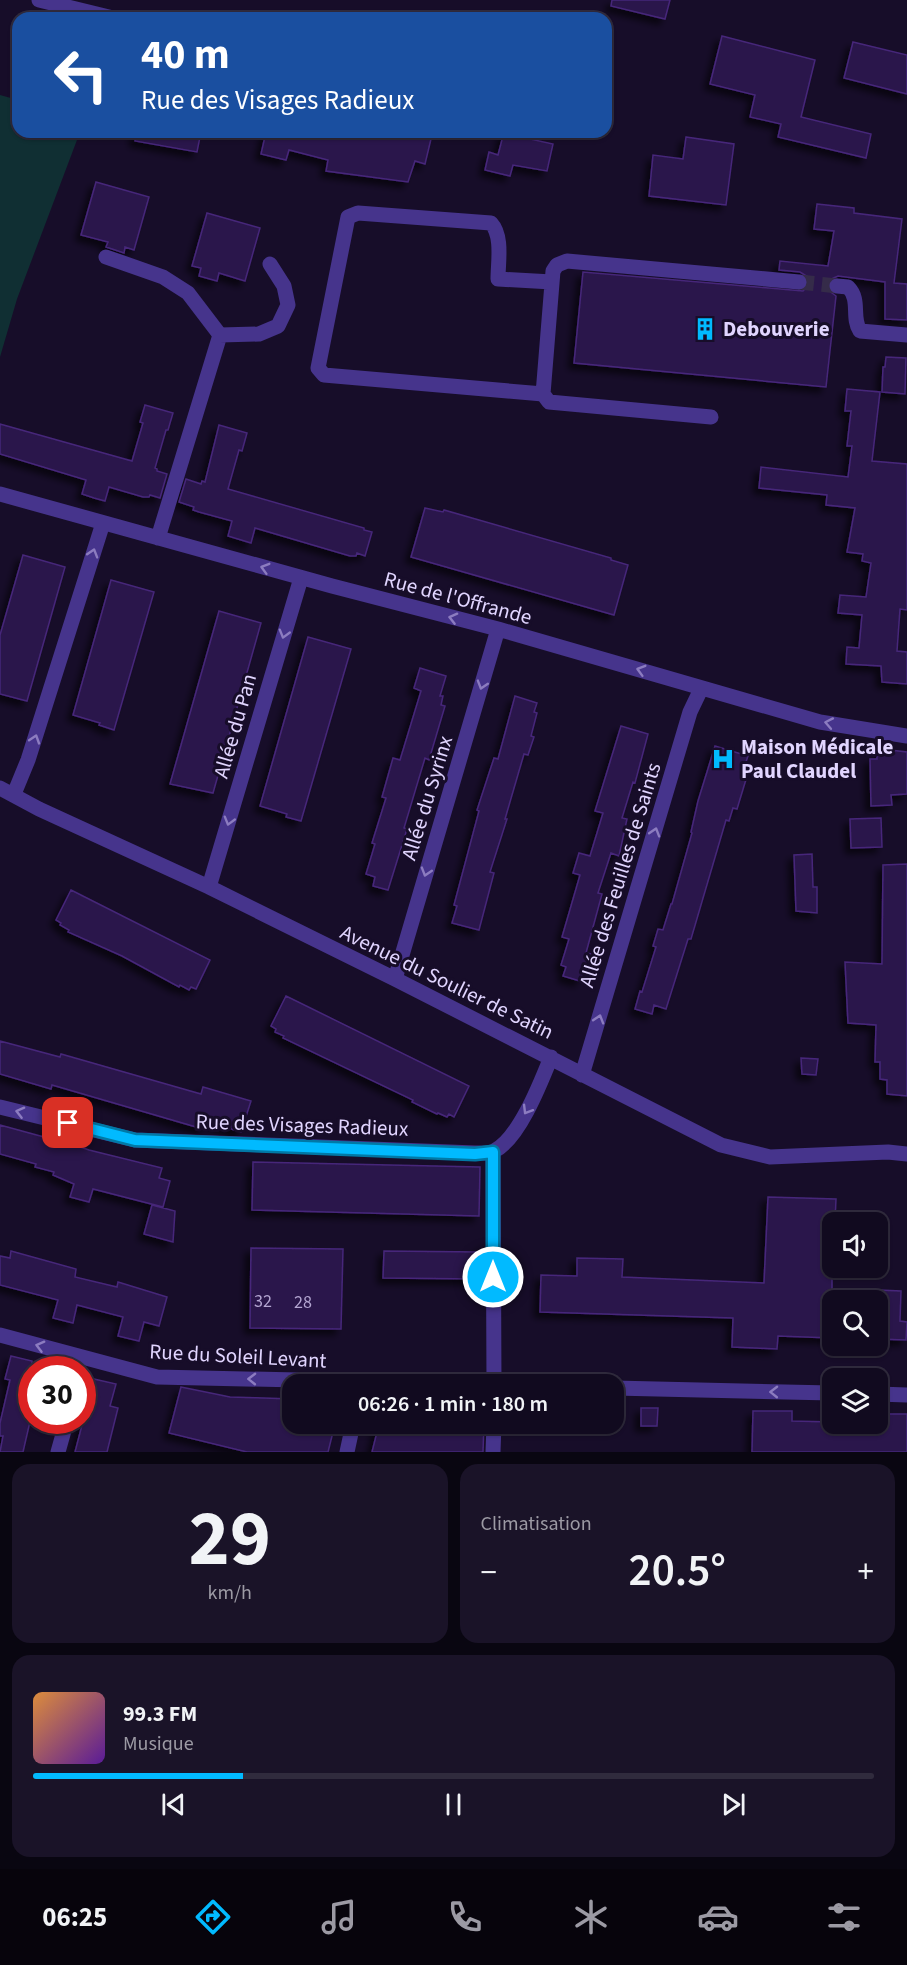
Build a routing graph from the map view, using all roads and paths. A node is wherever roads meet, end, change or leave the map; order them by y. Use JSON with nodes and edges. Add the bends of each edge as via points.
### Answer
{"nodes":[{"id":1,"x":39,"y":0,"type":"edge"},
{"id":2,"x":87,"y":5,"type":"edge"},
{"id":3,"x":101,"y":12,"type":"edge"},
{"id":4,"x":106,"y":257,"type":"dead end"},
{"id":5,"x":270,"y":264,"type":"dead end"},
{"id":6,"x":552,"y":282,"type":"junction"},
{"id":7,"x":799,"y":282,"type":"tunnel mouth"},
{"id":8,"x":837,"y":286,"type":"tunnel mouth"},
{"id":9,"x":907,"y":335,"type":"edge"},
{"id":10,"x":220,"y":336,"type":"junction"},
{"id":11,"x":543,"y":394,"type":"junction"},
{"id":12,"x":711,"y":417,"type":"dead end"},
{"id":13,"x":0,"y":494,"type":"edge"},
{"id":14,"x":103,"y":523,"type":"junction"},
{"id":15,"x":158,"y":538,"type":"junction"},
{"id":16,"x":301,"y":578,"type":"junction"},
{"id":17,"x":498,"y":629,"type":"junction"},
{"id":18,"x":701,"y":689,"type":"junction"},
{"id":19,"x":907,"y":736,"type":"edge"},
{"id":20,"x":7,"y":791,"type":"edge"},
{"id":21,"x":209,"y":887,"type":"junction"},
{"id":22,"x":395,"y":979,"type":"junction"},
{"id":23,"x":551,"y":1057,"type":"junction"},
{"id":24,"x":582,"y":1075,"type":"junction"},
{"id":25,"x":0,"y":1107,"type":"edge"},
{"id":26,"x":907,"y":1147,"type":"edge"},
{"id":27,"x":493,"y":1152,"type":"junction"},
{"id":28,"x":888,"y":1152,"type":"junction"},
{"id":29,"x":907,"y":1154,"type":"edge"},
{"id":30,"x":0,"y":1335,"type":"edge"},
{"id":31,"x":61,"y":1356,"type":"edge"},
{"id":32,"x":96,"y":1366,"type":"edge"},
{"id":33,"x":494,"y":1374,"type":"edge"},
{"id":34,"x":282,"y":1381,"type":"edge"},
{"id":35,"x":624,"y":1388,"type":"edge"},
{"id":36,"x":822,"y":1393,"type":"edge"},
{"id":37,"x":888,"y":1394,"type":"edge"},
{"id":38,"x":907,"y":1395,"type":"edge"},
{"id":39,"x":62,"y":1434,"type":"edge"},
{"id":40,"x":351,"y":1434,"type":"edge"},
{"id":41,"x":494,"y":1434,"type":"edge"},
{"id":42,"x":58,"y":1452,"type":"edge"},
{"id":43,"x":347,"y":1452,"type":"edge"},
{"id":44,"x":494,"y":1452,"type":"edge"}],
"edges":[{"from":1,"to":2,"type":"street"},
{"from":2,"to":3,"type":"street"},
{"from":4,"to":10,"type":"street","via":[[163,277],[188,293]]},
{"from":5,"to":10,"type":"street","via":[[284,286],[288,305],[278,326],[259,334]]},
{"from":6,"to":7,"type":"street","via":[[557,265],[567,261]]},
{"from":6,"to":11,"type":"street"},
{"from":6,"to":11,"type":"street","via":[[498,279],[498,236],[491,223],[358,213],[348,217],[318,368],[324,375]]},
{"from":8,"to":9,"type":"street","via":[[852,291],[856,301],[855,324],[860,331]]},
{"from":10,"to":15,"type":"street"},
{"from":11,"to":12,"type":"street","via":[[549,402]]},
{"from":13,"to":14,"type":"street","name":"Rue de l'Offrande"},
{"from":14,"to":15,"type":"street","name":"Rue de l'Offrande"},
{"from":20,"to":14,"type":"street","one_way":true,"via":[[28,760]]},
{"from":16,"to":15,"type":"street","name":"Rue de l'Offrande","one_way":true},
{"from":17,"to":16,"type":"street","name":"Rue de l'Offrande","one_way":true},
{"from":16,"to":21,"type":"street","name":"Allée du Pan","one_way":true},
{"from":18,"to":17,"type":"street","name":"Rue de l'Offrande","one_way":true},
{"from":17,"to":22,"type":"street","name":"Allée du Syrinx","one_way":true},
{"from":19,"to":18,"type":"street","name":"Rue de l'Offrande","one_way":true,"via":[[820,722]]},
{"from":24,"to":18,"type":"street","name":"Allée des Feuilles de Saints","one_way":true,"via":[[690,712]]},
{"from":20,"to":21,"type":"street","name":"Avenue du Soulier de Satin"},
{"from":21,"to":22,"type":"street","name":"Avenue du Soulier de Satin"},
{"from":22,"to":23,"type":"street","name":"Avenue du Soulier de Satin"},
{"from":23,"to":24,"type":"street","name":"Avenue du Soulier de Satin"},
{"from":23,"to":27,"type":"street","one_way":true,"via":[[531,1104],[508,1140]]},
{"from":24,"to":28,"type":"street","name":"Avenue du Soulier de Satin","via":[[721,1145],[752,1154],[797,1157]]},
{"from":27,"to":25,"type":"street","name":"Rue des Visages Radieux","one_way":true,"via":[[135,1140]]},
{"from":26,"to":28,"type":"street"},
{"from":27,"to":33,"type":"street"},
{"from":28,"to":29,"type":"street"},
{"from":31,"to":30,"type":"street","name":"Rue du Soleil Levant","one_way":true},
{"from":34,"to":32,"type":"street","name":"Rue du Soleil Levant","one_way":true,"via":[[157,1377]]},
{"from":36,"to":35,"type":"street","one_way":true},
{"from":37,"to":38,"type":"street"},
{"from":39,"to":42,"type":"street"},
{"from":40,"to":43,"type":"street"},
{"from":41,"to":44,"type":"street"}]}
